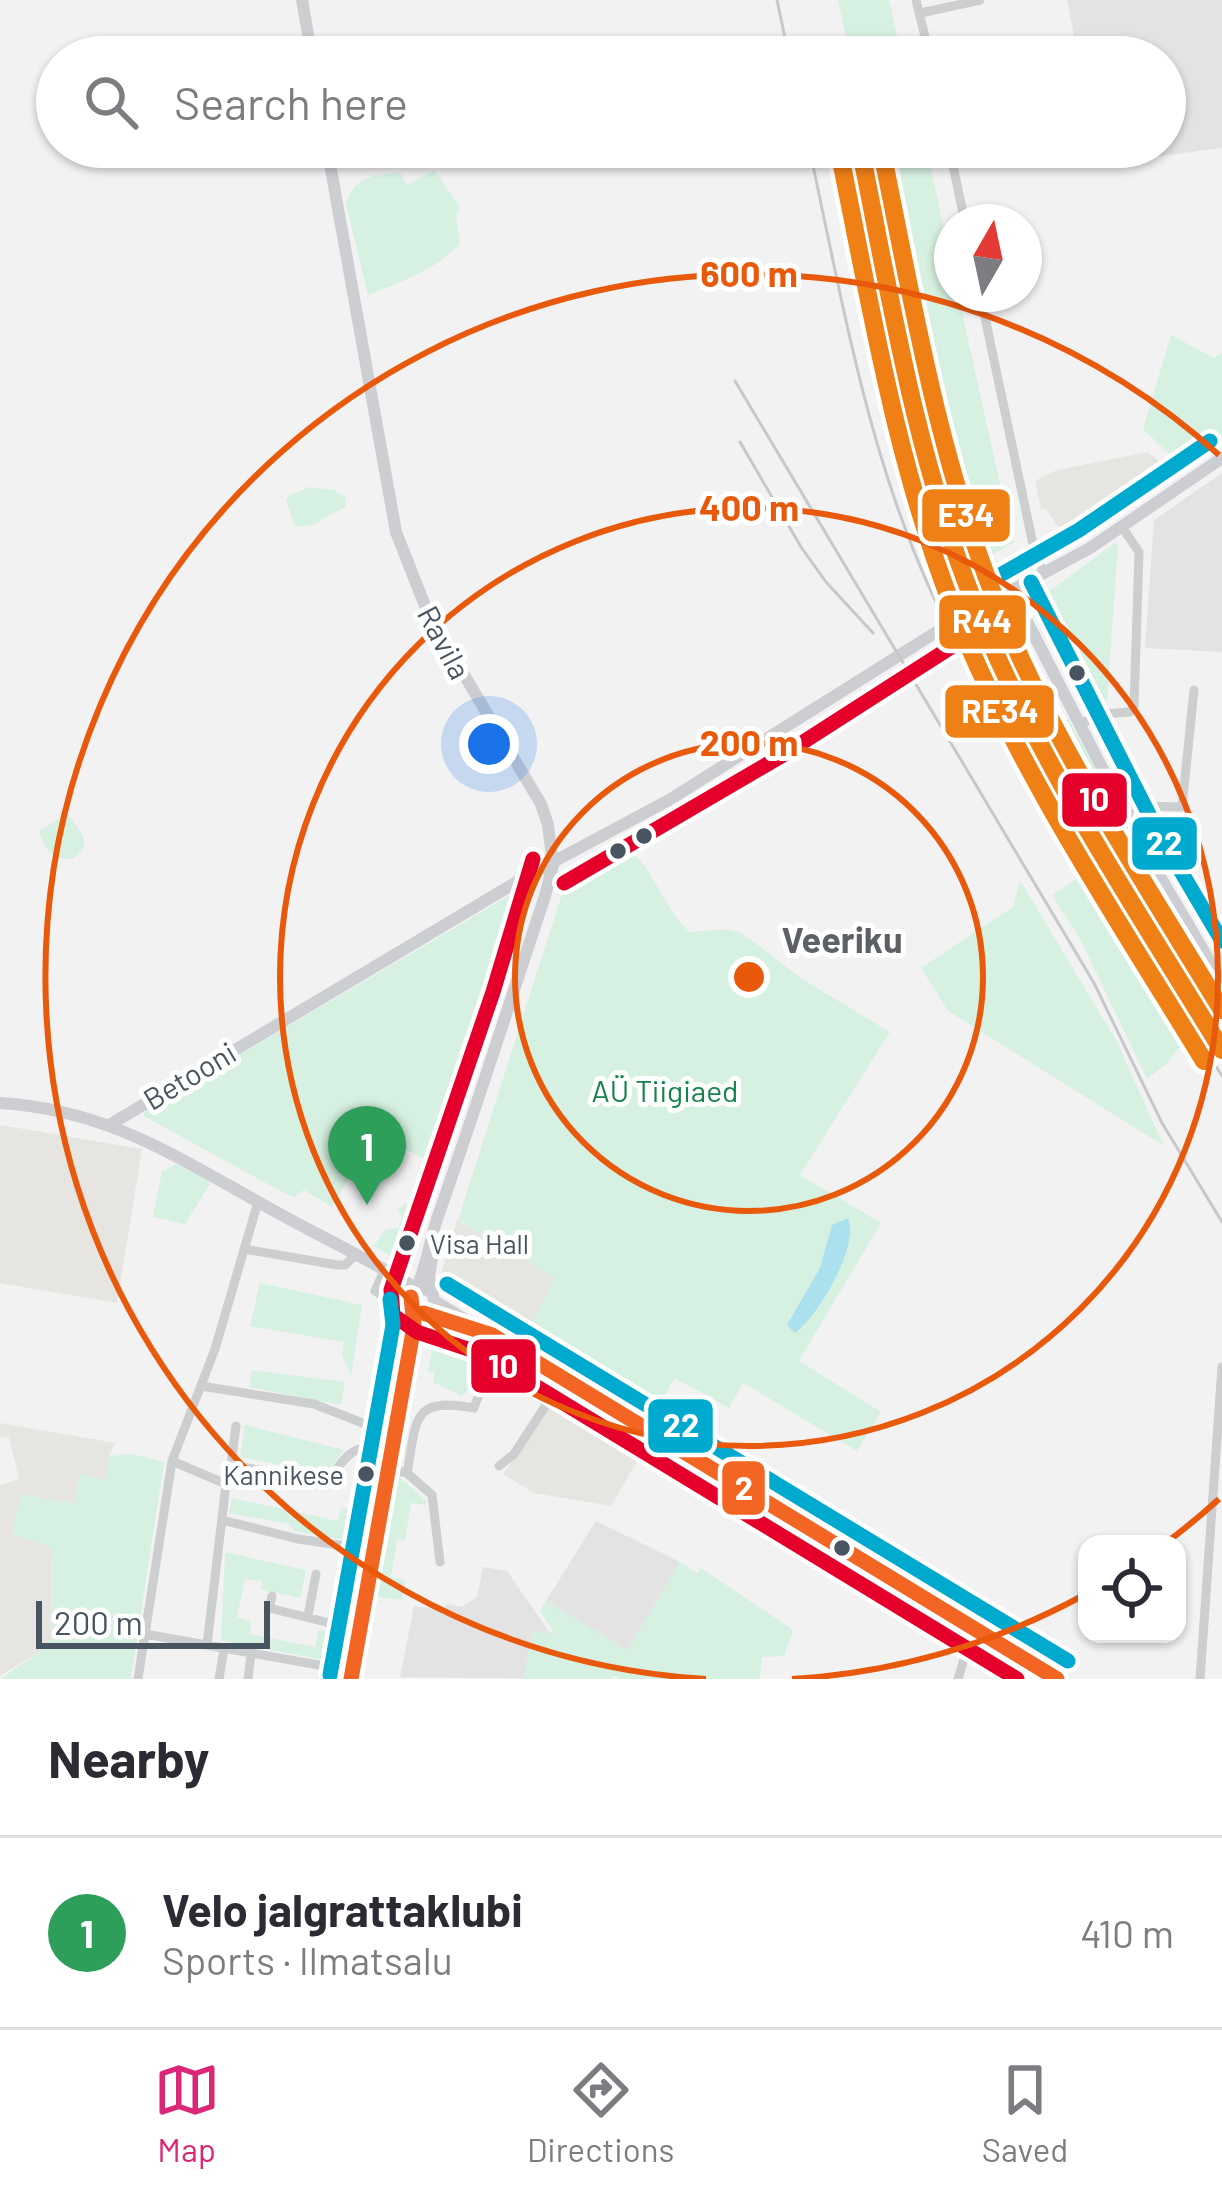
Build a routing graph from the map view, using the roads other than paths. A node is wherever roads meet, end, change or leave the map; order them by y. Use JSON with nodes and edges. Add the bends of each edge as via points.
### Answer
{"nodes":[{"id":1,"x":302,"y":0,"type":"edge"},
{"id":2,"x":916,"y":0,"type":"edge"},
{"id":3,"x":980,"y":0,"type":"edge"},
{"id":4,"x":921,"y":14,"type":"junction"},
{"id":5,"x":308,"y":36,"type":"edge"},
{"id":6,"x":926,"y":36,"type":"edge"},
{"id":7,"x":331,"y":168,"type":"edge"},
{"id":8,"x":953,"y":168,"type":"edge"},
{"id":9,"x":961,"y":204,"type":"edge"},
{"id":10,"x":984,"y":312,"type":"edge"},
{"id":11,"x":1222,"y":458,"type":"edge"},
{"id":12,"x":1123,"y":526,"type":"junction"},
{"id":13,"x":1044,"y":574,"type":"junction"},
{"id":14,"x":1012,"y":592,"type":"junction"},
{"id":15,"x":1194,"y":690,"type":"dead end"},
{"id":16,"x":1079,"y":724,"type":"junction"},
{"id":17,"x":1124,"y":811,"type":"junction"},
{"id":18,"x":548,"y":825,"type":"junction"},
{"id":19,"x":584,"y":847,"type":"junction"},
{"id":20,"x":553,"y":866,"type":"junction"},
{"id":21,"x":1220,"y":975,"type":"edge"},
{"id":22,"x":0,"y":1099,"type":"edge"},
{"id":23,"x":111,"y":1124,"type":"junction"},
{"id":24,"x":258,"y":1202,"type":"junction"},
{"id":25,"x":244,"y":1250,"type":"junction"},
{"id":26,"x":355,"y":1255,"type":"junction"},
{"id":27,"x":382,"y":1275,"type":"junction"},
{"id":28,"x":423,"y":1302,"type":"junction"},
{"id":29,"x":413,"y":1333,"type":"junction"},
{"id":30,"x":393,"y":1336,"type":"junction"},
{"id":31,"x":1222,"y":1367,"type":"edge"},
{"id":32,"x":555,"y":1378,"type":"junction"},
{"id":33,"x":201,"y":1386,"type":"junction"},
{"id":34,"x":396,"y":1420,"type":"junction"},
{"id":35,"x":379,"y":1424,"type":"junction"},
{"id":36,"x":236,"y":1426,"type":"dead end"},
{"id":37,"x":375,"y":1444,"type":"junction"},
{"id":38,"x":392,"y":1447,"type":"junction"},
{"id":39,"x":172,"y":1461,"type":"junction"},
{"id":40,"x":231,"y":1465,"type":"junction"},
{"id":41,"x":499,"y":1466,"type":"dead end"},
{"id":42,"x":387,"y":1469,"type":"junction"},
{"id":43,"x":407,"y":1473,"type":"junction"},
{"id":44,"x":226,"y":1484,"type":"junction"},
{"id":45,"x":222,"y":1520,"type":"junction"},
{"id":46,"x":373,"y":1550,"type":"junction"},
{"id":47,"x":440,"y":1562,"type":"dead end"},
{"id":48,"x":316,"y":1574,"type":"dead end"},
{"id":49,"x":272,"y":1596,"type":"dead end"},
{"id":50,"x":308,"y":1616,"type":"junction"},
{"id":51,"x":974,"y":1626,"type":"junction"},
{"id":52,"x":358,"y":1630,"type":"junction"},
{"id":53,"x":145,"y":1634,"type":"junction"},
{"id":54,"x":207,"y":1645,"type":"junction"},
{"id":55,"x":224,"y":1648,"type":"junction"},
{"id":56,"x":251,"y":1654,"type":"junction"},
{"id":57,"x":352,"y":1675,"type":"edge"},
{"id":58,"x":138,"y":1679,"type":"edge"},
{"id":59,"x":219,"y":1679,"type":"edge"},
{"id":60,"x":248,"y":1679,"type":"edge"},
{"id":61,"x":958,"y":1679,"type":"edge"},
{"id":62,"x":1057,"y":1679,"type":"edge"},
{"id":63,"x":1200,"y":1679,"type":"edge"}],
"edges":[{"from":1,"to":5,"type":"street"},
{"from":2,"to":4,"type":"street"},
{"from":3,"to":4,"type":"street"},
{"from":4,"to":6,"type":"street"},
{"from":7,"to":18,"type":"street","name":"Ravila","via":[[395,532],[429,616]]},
{"from":8,"to":9,"type":"street"},
{"from":10,"to":13,"type":"street"},
{"from":11,"to":12,"type":"street","name":"Betooni"},
{"from":12,"to":13,"type":"street","name":"Betooni"},
{"from":12,"to":16,"type":"street","via":[[1139,552],[1134,706]]},
{"from":13,"to":14,"type":"street","name":"Betooni"},
{"from":14,"to":16,"type":"street"},
{"from":14,"to":19,"type":"street","name":"Betooni"},
{"from":15,"to":17,"type":"street","via":[[1182,807]]},
{"from":16,"to":17,"type":"street"},
{"from":17,"to":21,"type":"street"},
{"from":18,"to":19,"type":"street"},
{"from":18,"to":20,"type":"street","name":"Ravila"},
{"from":19,"to":20,"type":"street","name":"Betooni"},
{"from":20,"to":23,"type":"street","name":"Betooni"},
{"from":20,"to":28,"type":"street","name":"Ravila","via":[[431,1238]]},
{"from":22,"to":23,"type":"street"},
{"from":23,"to":24,"type":"street"},
{"from":24,"to":25,"type":"street"},
{"from":24,"to":26,"type":"street"},
{"from":25,"to":26,"type":"street","via":[[337,1264]]},
{"from":25,"to":33,"type":"street"},
{"from":26,"to":27,"type":"street"},
{"from":26,"to":28,"type":"street"},
{"from":27,"to":28,"type":"street"},
{"from":27,"to":30,"type":"street","via":[[375,1291],[395,1308]]},
{"from":28,"to":29,"type":"street","name":"Ravila"},
{"from":28,"to":32,"type":"street"},
{"from":29,"to":30,"type":"street"},
{"from":29,"to":34,"type":"street","name":"Ravila"},
{"from":30,"to":35,"type":"street"},
{"from":31,"to":63,"type":"street"},
{"from":32,"to":41,"type":"street","via":[[557,1388]]},
{"from":32,"to":43,"type":"street","via":[[502,1376],[485,1384],[473,1408],[443,1402],[424,1411]]},
{"from":32,"to":51,"type":"street"},
{"from":33,"to":35,"type":"street"},
{"from":33,"to":39,"type":"street"},
{"from":34,"to":35,"type":"street"},
{"from":34,"to":38,"type":"street","name":"Ravila"},
{"from":35,"to":37,"type":"street"},
{"from":36,"to":40,"type":"street"},
{"from":37,"to":38,"type":"street"},
{"from":37,"to":40,"type":"street","via":[[343,1458],[327,1483]]},
{"from":38,"to":42,"type":"street","name":"Ravila"},
{"from":39,"to":44,"type":"street"},
{"from":39,"to":53,"type":"street"},
{"from":40,"to":44,"type":"street"},
{"from":42,"to":43,"type":"street"},
{"from":42,"to":46,"type":"street","name":"Ravila"},
{"from":43,"to":47,"type":"street","via":[[432,1495]]},
{"from":44,"to":45,"type":"street"},
{"from":45,"to":46,"type":"street"},
{"from":45,"to":54,"type":"street"},
{"from":46,"to":52,"type":"street","name":"Ravila"},
{"from":48,"to":50,"type":"street"},
{"from":49,"to":50,"type":"street","via":[[269,1608]]},
{"from":50,"to":52,"type":"street"},
{"from":51,"to":61,"type":"street"},
{"from":51,"to":62,"type":"street"},
{"from":52,"to":57,"type":"street","name":"Ravila"},
{"from":53,"to":54,"type":"street"},
{"from":53,"to":58,"type":"street"},
{"from":54,"to":55,"type":"street"},
{"from":55,"to":56,"type":"street"},
{"from":55,"to":59,"type":"street"},
{"from":56,"to":57,"type":"street"},
{"from":56,"to":60,"type":"street"}]}
